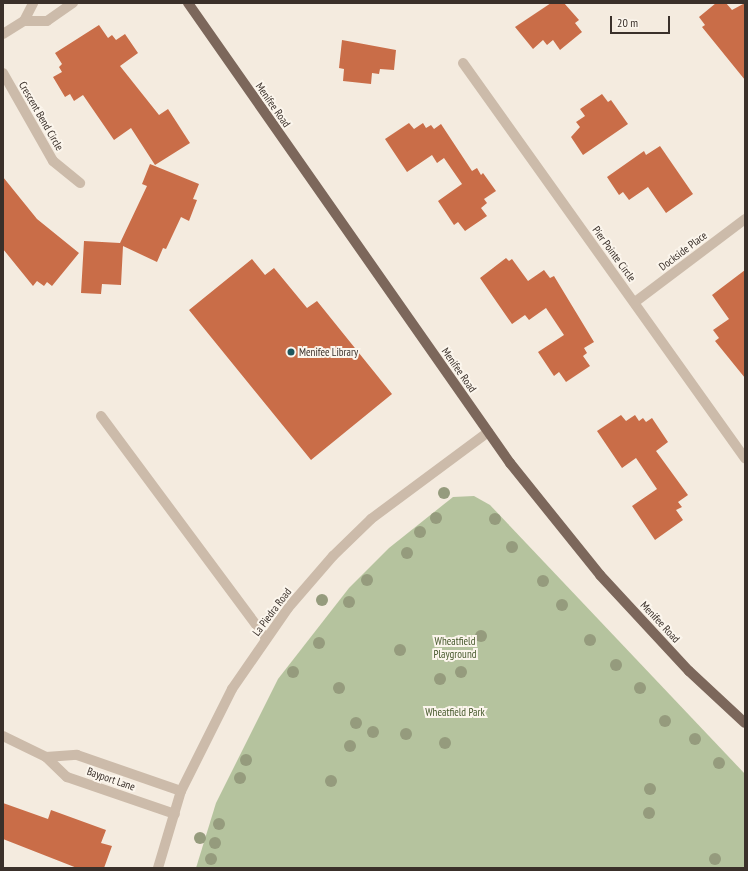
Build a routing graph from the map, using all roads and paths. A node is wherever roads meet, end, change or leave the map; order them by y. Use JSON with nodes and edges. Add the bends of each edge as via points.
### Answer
{"nodes":[{"id":1,"x":34,"y":3,"type":"edge"},
{"id":2,"x":73,"y":3,"type":"edge"},
{"id":3,"x":188,"y":3,"type":"edge"},
{"id":4,"x":24,"y":21,"type":"junction"},
{"id":5,"x":3,"y":34,"type":"edge"},
{"id":6,"x":463,"y":63,"type":"dead end"},
{"id":7,"x":3,"y":73,"type":"edge"},
{"id":8,"x":80,"y":183,"type":"dead end"},
{"id":9,"x":745,"y":219,"type":"edge"},
{"id":10,"x":635,"y":302,"type":"junction"},
{"id":11,"x":101,"y":416,"type":"dead end"},
{"id":12,"x":488,"y":432,"type":"junction"},
{"id":13,"x":745,"y":459,"type":"edge"},
{"id":14,"x":266,"y":638,"type":"junction"},
{"id":15,"x":745,"y":723,"type":"edge"},
{"id":16,"x":3,"y":736,"type":"edge"},
{"id":17,"x":46,"y":757,"type":"junction"},
{"id":18,"x":182,"y":791,"type":"junction"},
{"id":19,"x":175,"y":814,"type":"junction"},
{"id":20,"x":158,"y":868,"type":"edge"}],
"edges":[{"from":1,"to":4,"type":"street"},
{"from":2,"to":4,"type":"street","via":[[46,21]]},
{"from":3,"to":12,"type":"main road","name":"Menifee Road"},
{"from":4,"to":5,"type":"street"},
{"from":6,"to":10,"type":"street","name":"Pier Pointe Circle"},
{"from":7,"to":8,"type":"street","name":"Crescent Bend Circle","via":[[53,161]]},
{"from":9,"to":10,"type":"street","name":"Dockside Place"},
{"from":10,"to":13,"type":"street","name":"Pier Pointe Circle"},
{"from":11,"to":14,"type":"street"},
{"from":12,"to":14,"type":"street","name":"La Piedra Road","via":[[371,519],[333,556]]},
{"from":12,"to":15,"type":"main road","name":"Menifee Road","via":[[600,575],[690,671]]},
{"from":14,"to":18,"type":"street","name":"La Piedra Road","via":[[232,690]]},
{"from":16,"to":17,"type":"street","name":"Bayport Lane"},
{"from":17,"to":18,"type":"street","name":"Bayport Lane","via":[[78,755]]},
{"from":17,"to":19,"type":"street","name":"Bayport Lane","via":[[67,777]]},
{"from":18,"to":19,"type":"street","name":"La Piedra Road"},
{"from":19,"to":20,"type":"street","name":"La Piedra Road"}]}
